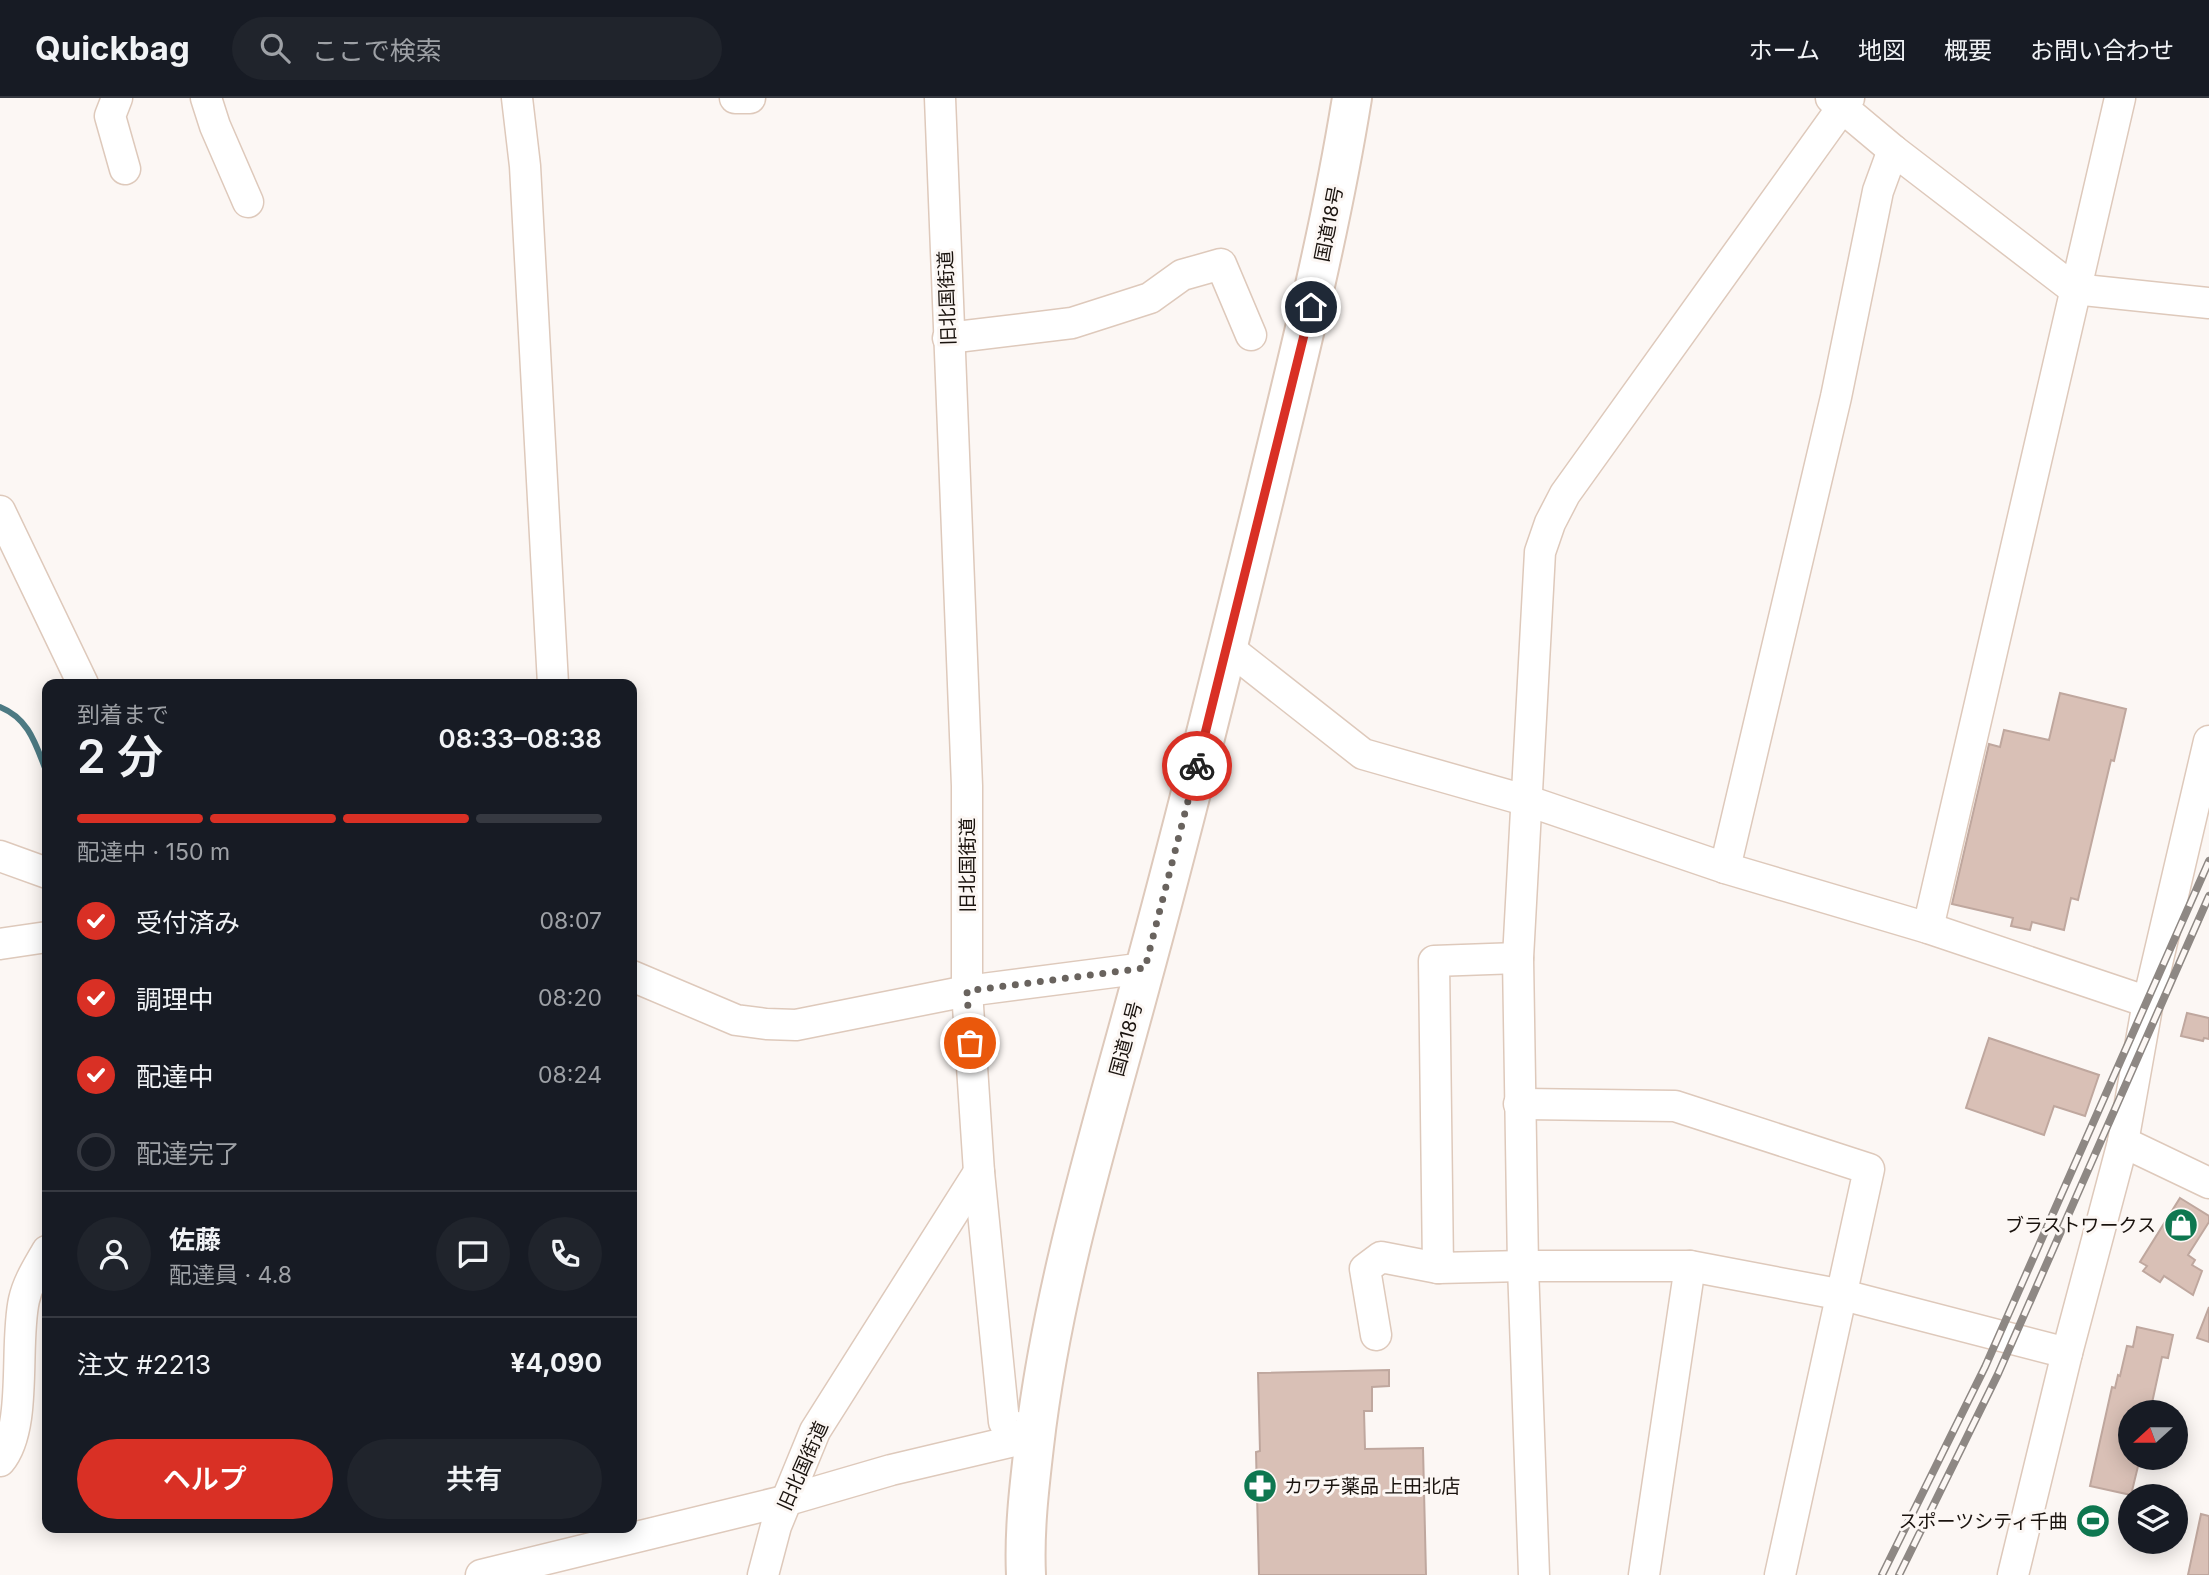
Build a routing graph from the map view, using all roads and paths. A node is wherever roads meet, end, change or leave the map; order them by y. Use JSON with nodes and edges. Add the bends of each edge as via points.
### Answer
{"nodes":[{"id":1,"x":117,"y":98,"type":"edge"},
{"id":2,"x":206,"y":98,"type":"edge"},
{"id":3,"x":517,"y":98,"type":"edge"},
{"id":4,"x":735,"y":98,"type":"edge"},
{"id":5,"x":750,"y":98,"type":"edge"},
{"id":6,"x":940,"y":98,"type":"edge"},
{"id":7,"x":1352,"y":98,"type":"edge"},
{"id":8,"x":2120,"y":98,"type":"edge"},
{"id":9,"x":1841,"y":101,"type":"edge"},
{"id":10,"x":1894,"y":150,"type":"junction"},
{"id":11,"x":125,"y":169,"type":"dead end"},
{"id":12,"x":248,"y":202,"type":"dead end"},
{"id":13,"x":2074,"y":289,"type":"junction"},
{"id":14,"x":2209,"y":303,"type":"edge"},
{"id":15,"x":1251,"y":335,"type":"dead end"},
{"id":16,"x":948,"y":338,"type":"junction"},
{"id":17,"x":0,"y":511,"type":"edge"},
{"id":18,"x":1227,"y":647,"type":"junction"},
{"id":19,"x":81,"y":679,"type":"edge"},
{"id":20,"x":553,"y":679,"type":"edge"},
{"id":21,"x":2209,"y":741,"type":"edge"},
{"id":22,"x":1528,"y":801,"type":"junction"},
{"id":23,"x":0,"y":856,"type":"edge"},
{"id":24,"x":1726,"y":868,"type":"junction"},
{"id":25,"x":42,"y":871,"type":"edge"},
{"id":26,"x":1928,"y":928,"type":"junction"},
{"id":27,"x":42,"y":938,"type":"edge"},
{"id":28,"x":0,"y":944,"type":"edge"},
{"id":29,"x":1518,"y":958,"type":"junction"},
{"id":30,"x":1145,"y":968,"type":"junction"},
{"id":31,"x":637,"y":978,"type":"edge"},
{"id":32,"x":967,"y":991,"type":"junction"},
{"id":33,"x":2148,"y":1002,"type":"junction"},
{"id":34,"x":1519,"y":1104,"type":"junction"},
{"id":35,"x":2123,"y":1142,"type":"junction"},
{"id":36,"x":979,"y":1172,"type":"junction"},
{"id":37,"x":2209,"y":1183,"type":"edge"},
{"id":38,"x":42,"y":1260,"type":"edge"},
{"id":39,"x":1523,"y":1266,"type":"junction"},
{"id":40,"x":1690,"y":1266,"type":"junction"},
{"id":41,"x":1438,"y":1268,"type":"junction"},
{"id":42,"x":1843,"y":1295,"type":"junction"},
{"id":43,"x":11,"y":1330,"type":"edge"},
{"id":44,"x":1376,"y":1335,"type":"dead end"},
{"id":45,"x":2067,"y":1353,"type":"junction"},
{"id":46,"x":1035,"y":1436,"type":"junction"},
{"id":47,"x":0,"y":1461,"type":"edge"},
{"id":48,"x":788,"y":1500,"type":"junction"},
{"id":49,"x":481,"y":1575,"type":"edge"},
{"id":50,"x":762,"y":1575,"type":"edge"},
{"id":51,"x":1026,"y":1575,"type":"edge"},
{"id":52,"x":1534,"y":1575,"type":"edge"},
{"id":53,"x":1644,"y":1575,"type":"edge"},
{"id":54,"x":1780,"y":1575,"type":"edge"},
{"id":55,"x":2012,"y":1575,"type":"edge"}],
"edges":[{"from":1,"to":11,"type":"street","via":[[110,116]]},
{"from":2,"to":12,"type":"street"},
{"from":3,"to":20,"type":"street","via":[[525,166]]},
{"from":4,"to":5,"type":"street"},
{"from":6,"to":16,"type":"street","name":"旧北国街道"},
{"from":7,"to":18,"type":"highway","name":"国道18号","via":[[1322,264]]},
{"from":8,"to":13,"type":"street"},
{"from":9,"to":10,"type":"street"},
{"from":9,"to":22,"type":"street","via":[[1575,480],[1550,523],[1540,552]]},
{"from":10,"to":13,"type":"street"},
{"from":10,"to":24,"type":"street","via":[[1878,191],[1836,397]]},
{"from":13,"to":14,"type":"street"},
{"from":13,"to":26,"type":"street"},
{"from":15,"to":16,"type":"street","via":[[1221,264],[1182,275],[1150,298],[1072,323]]},
{"from":16,"to":32,"type":"street","name":"旧北国街道","via":[[967,786]]},
{"from":17,"to":19,"type":"street"},
{"from":18,"to":22,"type":"street","via":[[1363,754]]},
{"from":18,"to":30,"type":"highway","name":"国道18号"},
{"from":21,"to":33,"type":"street"},
{"from":22,"to":24,"type":"street"},
{"from":22,"to":29,"type":"street"},
{"from":23,"to":25,"type":"street"},
{"from":24,"to":26,"type":"street"},
{"from":26,"to":33,"type":"street"},
{"from":27,"to":28,"type":"street"},
{"from":29,"to":34,"type":"street"},
{"from":29,"to":41,"type":"street","via":[[1434,961]]},
{"from":30,"to":32,"type":"street"},
{"from":30,"to":46,"type":"highway","name":"国道18号","via":[[1053,1322]]},
{"from":31,"to":32,"type":"street","via":[[736,1020],[766,1024],[833,1019]]},
{"from":32,"to":36,"type":"street","name":"旧北国街道"},
{"from":33,"to":35,"type":"street"},
{"from":34,"to":39,"type":"street"},
{"from":34,"to":42,"type":"street","via":[[1675,1106],[1869,1169]]},
{"from":35,"to":37,"type":"street"},
{"from":35,"to":45,"type":"street"},
{"from":36,"to":46,"type":"street","via":[[1004,1422]]},
{"from":36,"to":48,"type":"street","name":"旧北国街道","via":[[815,1431]]},
{"from":38,"to":43,"type":"street"},
{"from":39,"to":40,"type":"street"},
{"from":39,"to":41,"type":"street"},
{"from":39,"to":52,"type":"street"},
{"from":40,"to":42,"type":"street"},
{"from":40,"to":53,"type":"street"},
{"from":41,"to":44,"type":"street","via":[[1381,1257],[1365,1269]]},
{"from":42,"to":45,"type":"street"},
{"from":42,"to":54,"type":"street"},
{"from":43,"to":47,"type":"street","via":[[14,1437]]},
{"from":45,"to":55,"type":"street"},
{"from":46,"to":48,"type":"street"},
{"from":46,"to":51,"type":"highway","name":"国道18号"},
{"from":48,"to":49,"type":"street"},
{"from":48,"to":50,"type":"street","name":"旧北国街道"}]}
